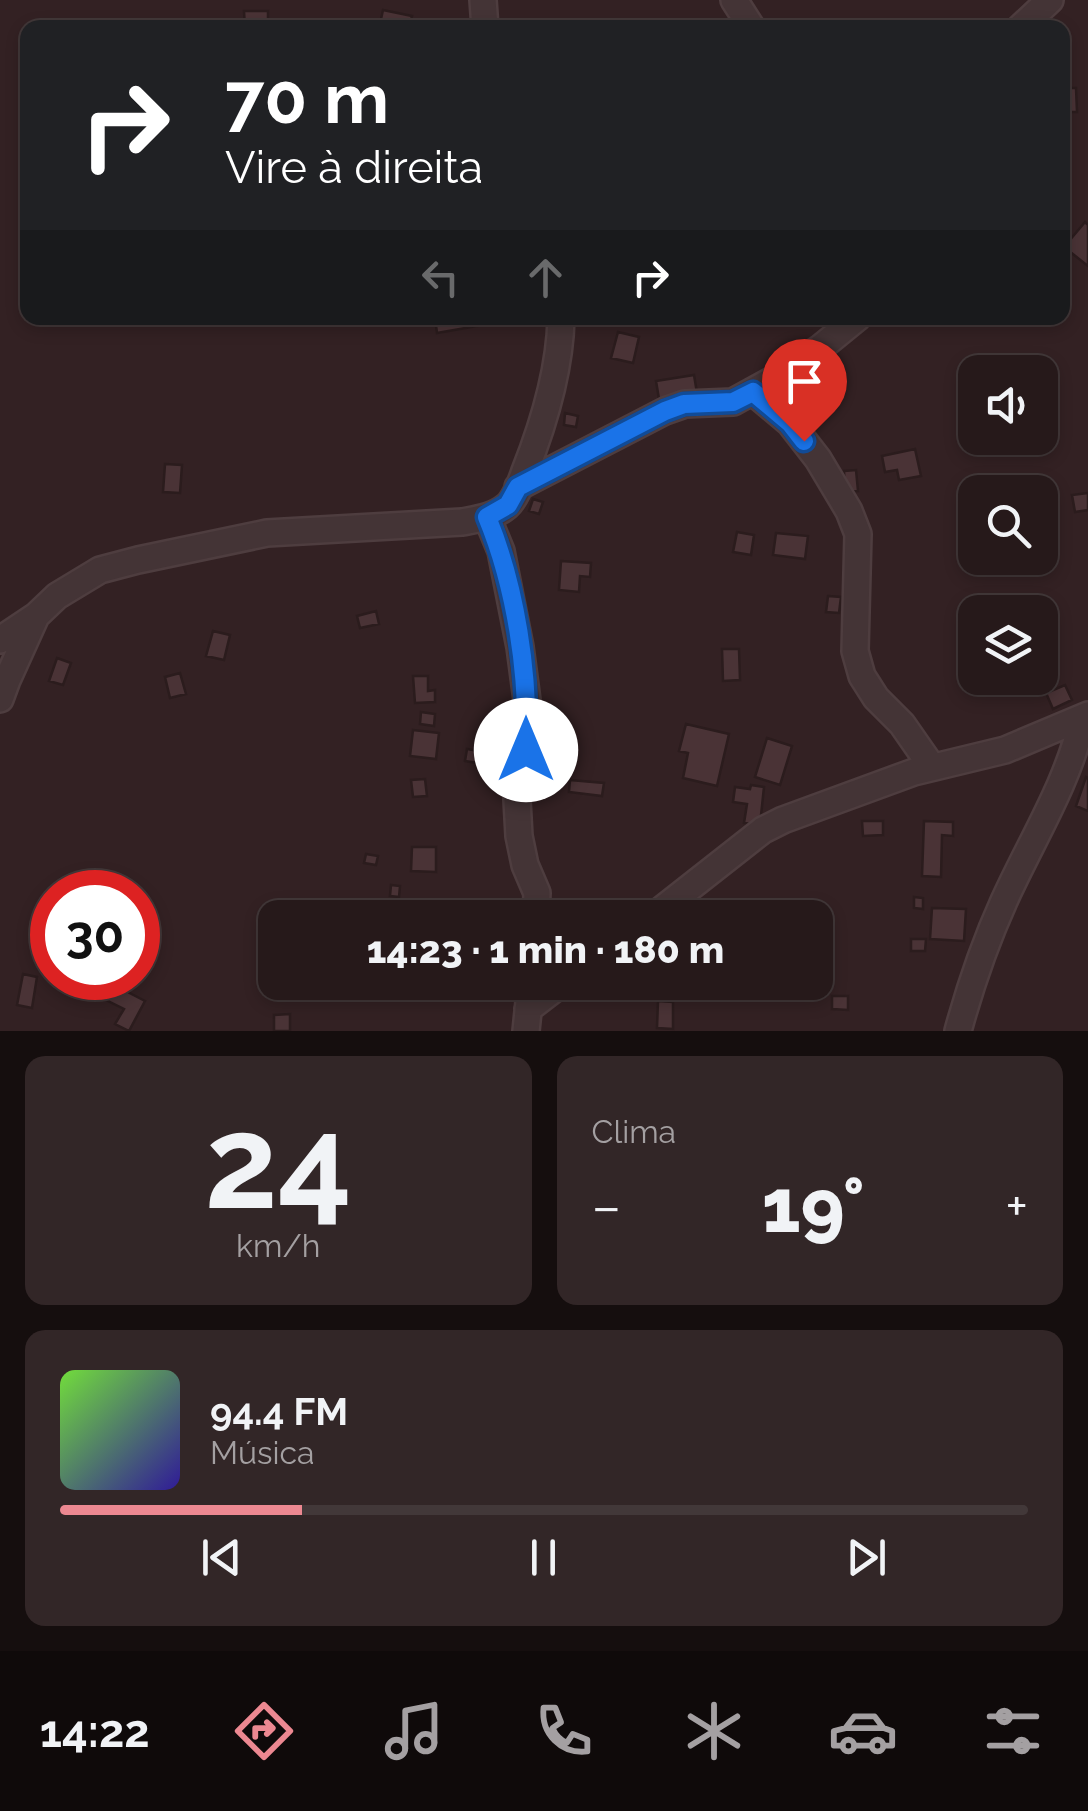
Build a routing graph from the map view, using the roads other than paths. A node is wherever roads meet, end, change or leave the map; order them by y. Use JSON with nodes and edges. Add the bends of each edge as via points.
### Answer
{"nodes":[{"id":1,"x":1050,"y":0,"type":"edge"},
{"id":2,"x":1026,"y":20,"type":"edge"},
{"id":3,"x":560,"y":325,"type":"edge"},
{"id":4,"x":848,"y":325,"type":"edge"},
{"id":5,"x":753,"y":392,"type":"junction"},
{"id":6,"x":518,"y":487,"type":"junction"},
{"id":7,"x":487,"y":517,"type":"junction"},
{"id":8,"x":36,"y":616,"type":"junction"},
{"id":9,"x":0,"y":640,"type":"edge"},
{"id":10,"x":0,"y":699,"type":"edge"},
{"id":11,"x":1086,"y":717,"type":"edge"},
{"id":12,"x":932,"y":767,"type":"junction"},
{"id":13,"x":536,"y":900,"type":"edge"},
{"id":14,"x":674,"y":900,"type":"edge"},
{"id":15,"x":546,"y":1000,"type":"edge"},
{"id":16,"x":527,"y":1020,"type":"edge"},
{"id":17,"x":958,"y":1031,"type":"edge"}],
"edges":[{"from":1,"to":2,"type":"street"},
{"from":3,"to":6,"type":"street","via":[[544,422]]},
{"from":4,"to":5,"type":"street"},
{"from":5,"to":6,"type":"street","via":[[733,402],[665,411]]},
{"from":5,"to":12,"type":"street","via":[[790,423],[849,511],[858,534],[856,652],[862,676]]},
{"from":6,"to":7,"type":"street","via":[[508,505]]},
{"from":7,"to":8,"type":"street","via":[[267,533],[138,560],[100,570]]},
{"from":7,"to":13,"type":"street","via":[[501,551],[528,708],[517,800]]},
{"from":8,"to":9,"type":"street"},
{"from":8,"to":10,"type":"street"},
{"from":11,"to":12,"type":"street","via":[[1005,750]]},
{"from":11,"to":17,"type":"street","via":[[1069,768],[1004,901]]},
{"from":12,"to":14,"type":"street","via":[[762,830]]},
{"from":15,"to":16,"type":"street"}]}
